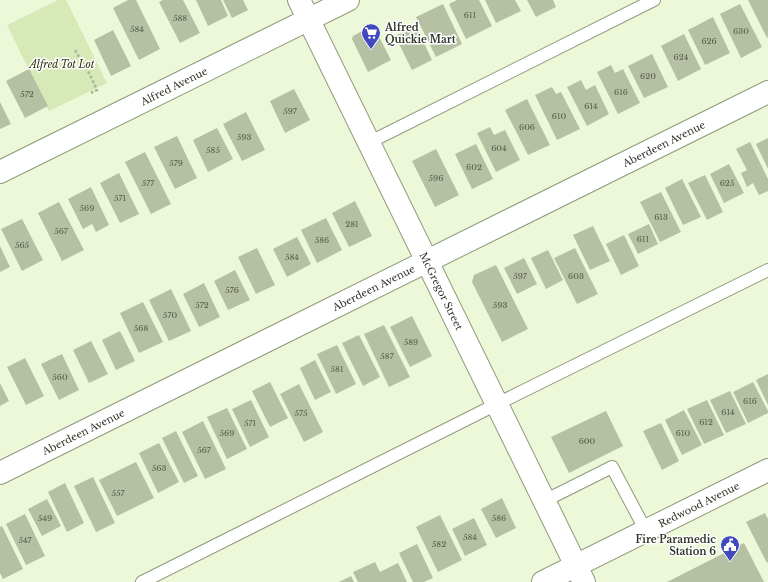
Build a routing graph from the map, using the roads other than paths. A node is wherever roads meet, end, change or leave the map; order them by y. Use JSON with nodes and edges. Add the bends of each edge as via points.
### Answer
{"nodes":[{"id":1,"x":299,"y":0,"type":"edge"},
{"id":2,"x":348,"y":0,"type":"edge"},
{"id":3,"x":654,"y":0,"type":"edge"},
{"id":4,"x":308,"y":19,"type":"junction"},
{"id":5,"x":768,"y":92,"type":"edge"},
{"id":6,"x":368,"y":142,"type":"junction"},
{"id":7,"x":0,"y":172,"type":"edge"},
{"id":8,"x":427,"y":261,"type":"junction"},
{"id":9,"x":768,"y":270,"type":"edge"},
{"id":10,"x":496,"y":404,"type":"junction"},
{"id":11,"x":768,"y":470,"type":"edge"},
{"id":12,"x":0,"y":472,"type":"edge"},
{"id":13,"x":544,"y":501,"type":"junction"},
{"id":14,"x":646,"y":532,"type":"junction"},
{"id":15,"x":580,"y":574,"type":"edge"},
{"id":16,"x":142,"y":582,"type":"edge"},
{"id":17,"x":543,"y":582,"type":"edge"}],
"edges":[{"from":1,"to":4,"type":"street","name":"McGregor Street"},
{"from":2,"to":4,"type":"street","name":"Alfred Avenue"},
{"from":3,"to":6,"type":"lane"},
{"from":4,"to":6,"type":"street","name":"McGregor Street"},
{"from":4,"to":7,"type":"street","name":"Alfred Avenue"},
{"from":5,"to":8,"type":"street","name":"Aberdeen Avenue"},
{"from":6,"to":8,"type":"street","name":"McGregor Street"},
{"from":8,"to":10,"type":"street","name":"McGregor Street"},
{"from":8,"to":12,"type":"street","name":"Aberdeen Avenue"},
{"from":9,"to":10,"type":"lane"},
{"from":10,"to":13,"type":"street","name":"McGregor Street"},
{"from":10,"to":16,"type":"lane"},
{"from":11,"to":14,"type":"street","name":"Redwood Avenue"},
{"from":13,"to":14,"type":"lane","via":[[612,467]]},
{"from":13,"to":15,"type":"street","name":"McGregor Street"},
{"from":14,"to":15,"type":"street","name":"Redwood Avenue"},
{"from":15,"to":17,"type":"street","name":"Redwood Avenue"}]}
